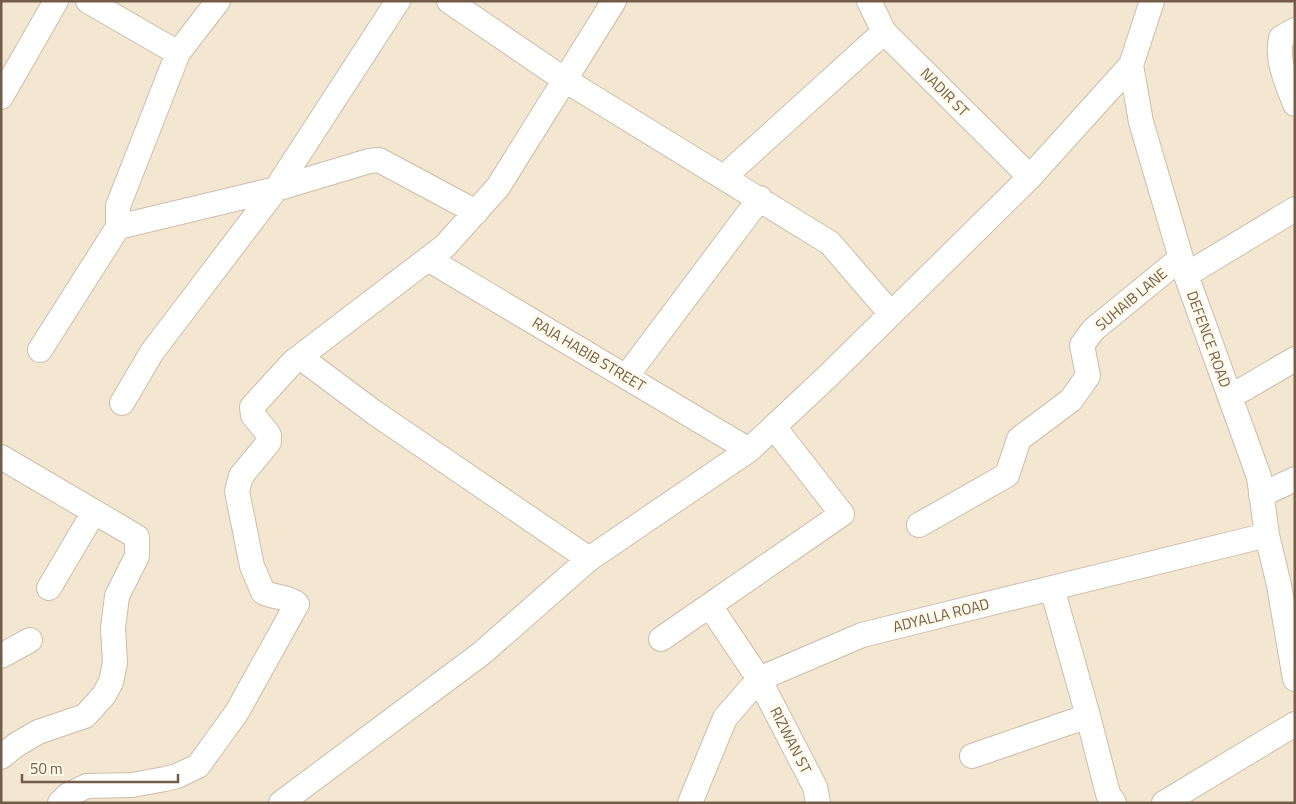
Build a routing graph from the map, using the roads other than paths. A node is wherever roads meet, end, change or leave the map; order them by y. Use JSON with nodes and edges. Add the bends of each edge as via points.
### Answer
{"nodes":[{"id":1,"x":56,"y":1,"type":"edge"},
{"id":2,"x":88,"y":1,"type":"edge"},
{"id":3,"x":218,"y":1,"type":"edge"},
{"id":4,"x":398,"y":1,"type":"edge"},
{"id":5,"x":449,"y":1,"type":"edge"},
{"id":6,"x":614,"y":1,"type":"edge"},
{"id":7,"x":869,"y":1,"type":"edge"},
{"id":8,"x":1152,"y":1,"type":"edge"},
{"id":9,"x":1295,"y":30,"type":"edge"},
{"id":10,"x":884,"y":32,"type":"junction"},
{"id":11,"x":178,"y":53,"type":"junction"},
{"id":12,"x":1131,"y":66,"type":"junction"},
{"id":13,"x":565,"y":80,"type":"junction"},
{"id":14,"x":1,"y":97,"type":"edge"},
{"id":15,"x":1295,"y":104,"type":"edge"},
{"id":16,"x":724,"y":177,"type":"junction"},
{"id":17,"x":1030,"y":177,"type":"junction"},
{"id":18,"x":276,"y":189,"type":"junction"},
{"id":19,"x":760,"y":198,"type":"junction"},
{"id":20,"x":1295,"y":209,"type":"edge"},
{"id":21,"x":476,"y":212,"type":"junction"},
{"id":22,"x":118,"y":227,"type":"junction"},
{"id":23,"x":428,"y":259,"type":"junction"},
{"id":24,"x":1183,"y":267,"type":"junction"},
{"id":25,"x":891,"y":314,"type":"junction"},
{"id":26,"x":40,"y":350,"type":"dead end"},
{"id":27,"x":300,"y":357,"type":"junction"},
{"id":28,"x":1295,"y":359,"type":"edge"},
{"id":29,"x":626,"y":377,"type":"junction"},
{"id":30,"x":1230,"y":397,"type":"junction"},
{"id":31,"x":122,"y":403,"type":"dead end"},
{"id":32,"x":774,"y":427,"type":"junction"},
{"id":33,"x":749,"y":450,"type":"junction"},
{"id":34,"x":1,"y":457,"type":"edge"},
{"id":35,"x":1295,"y":479,"type":"edge"},
{"id":36,"x":1261,"y":495,"type":"junction"},
{"id":37,"x":94,"y":512,"type":"junction"},
{"id":38,"x":919,"y":525,"type":"dead end"},
{"id":39,"x":1267,"y":535,"type":"junction"},
{"id":40,"x":589,"y":560,"type":"junction"},
{"id":41,"x":50,"y":588,"type":"dead end"},
{"id":42,"x":1052,"y":588,"type":"junction"},
{"id":43,"x":710,"y":606,"type":"junction"},
{"id":44,"x":1290,"y":613,"type":"edge"},
{"id":45,"x":661,"y":638,"type":"dead end"},
{"id":46,"x":30,"y":640,"type":"dead end"},
{"id":47,"x":1,"y":656,"type":"edge"},
{"id":48,"x":759,"y":679,"type":"junction"},
{"id":49,"x":1295,"y":679,"type":"edge"},
{"id":50,"x":1088,"y":716,"type":"junction"},
{"id":51,"x":1295,"y":724,"type":"edge"},
{"id":52,"x":972,"y":756,"type":"dead end"},
{"id":53,"x":1,"y":757,"type":"edge"},
{"id":54,"x":60,"y":803,"type":"edge"},
{"id":55,"x":281,"y":803,"type":"edge"},
{"id":56,"x":690,"y":803,"type":"edge"},
{"id":57,"x":818,"y":803,"type":"edge"},
{"id":58,"x":1114,"y":803,"type":"edge"},
{"id":59,"x":1164,"y":803,"type":"edge"}],
"edges":[{"from":1,"to":14,"type":"street"},
{"from":2,"to":11,"type":"street"},
{"from":3,"to":11,"type":"street"},
{"from":4,"to":18,"type":"street"},
{"from":5,"to":13,"type":"street"},
{"from":6,"to":13,"type":"street"},
{"from":7,"to":10,"type":"street","name":"NADIR ST"},
{"from":8,"to":12,"type":"street","name":"DEFENCE ROAD"},
{"from":9,"to":15,"type":"street","via":[[1281,38],[1279,48]]},
{"from":10,"to":16,"type":"street"},
{"from":10,"to":17,"type":"street","name":"NADIR ST"},
{"from":11,"to":22,"type":"street","via":[[118,206]]},
{"from":12,"to":17,"type":"street"},
{"from":12,"to":24,"type":"street","name":"DEFENCE ROAD","via":[[1141,122]]},
{"from":13,"to":16,"type":"street"},
{"from":13,"to":21,"type":"street","via":[[498,187]]},
{"from":16,"to":19,"type":"street"},
{"from":17,"to":25,"type":"street"},
{"from":18,"to":21,"type":"street","via":[[379,160]]},
{"from":18,"to":22,"type":"street"},
{"from":18,"to":31,"type":"street","via":[[152,352]]},
{"from":19,"to":25,"type":"street","via":[[830,243]]},
{"from":19,"to":29,"type":"street"},
{"from":20,"to":24,"type":"street","name":"SUHAIB LANE"},
{"from":21,"to":23,"type":"street","via":[[445,246]]},
{"from":22,"to":26,"type":"street"},
{"from":23,"to":27,"type":"street"},
{"from":23,"to":29,"type":"street","name":"RAJA HABIB STREET"},
{"from":24,"to":30,"type":"street","name":"DEFENCE ROAD"},
{"from":24,"to":38,"type":"street","name":"SUHAIB LANE","via":[[1093,330],[1082,345],[1088,376],[1071,400],[1019,439],[1007,475]]},
{"from":25,"to":32,"type":"street"},
{"from":27,"to":40,"type":"street","via":[[375,414]]},
{"from":27,"to":54,"type":"street","via":[[252,407],[253,415],[269,434],[269,442],[241,476],[237,491],[247,547],[262,592],[297,604],[237,712],[198,766],[177,776],[132,785],[87,786],[68,795]]},
{"from":28,"to":30,"type":"street"},
{"from":29,"to":33,"type":"street","name":"RAJA HABIB STREET"},
{"from":30,"to":36,"type":"street","name":"DEFENCE ROAD","via":[[1258,477]]},
{"from":32,"to":33,"type":"street"},
{"from":32,"to":43,"type":"street","via":[[842,514]]},
{"from":33,"to":40,"type":"street"},
{"from":34,"to":37,"type":"street"},
{"from":35,"to":36,"type":"street"},
{"from":36,"to":39,"type":"street","name":"DEFENCE ROAD"},
{"from":37,"to":41,"type":"street"},
{"from":37,"to":53,"type":"street","via":[[137,537],[137,556],[117,596],[113,628],[115,663],[111,682],[104,696],[85,716],[38,732]]},
{"from":39,"to":42,"type":"street","name":"ADYALLA ROAD"},
{"from":39,"to":44,"type":"street","name":"DEFENCE ROAD","via":[[1279,585]]},
{"from":40,"to":55,"type":"street","via":[[482,653]]},
{"from":42,"to":48,"type":"street","name":"ADYALLA ROAD","via":[[862,635]]},
{"from":42,"to":50,"type":"street"},
{"from":43,"to":45,"type":"street"},
{"from":43,"to":48,"type":"street","name":"RIZWAN ST"},
{"from":44,"to":49,"type":"street","name":"DEFENCE ROAD"},
{"from":46,"to":47,"type":"street"},
{"from":48,"to":56,"type":"street","name":"ADYALLA ROAD","via":[[725,718]]},
{"from":48,"to":57,"type":"street","name":"RIZWAN ST","via":[[815,787]]},
{"from":50,"to":52,"type":"street"},
{"from":50,"to":58,"type":"street","via":[[1108,794]]},
{"from":51,"to":59,"type":"street"}]}
